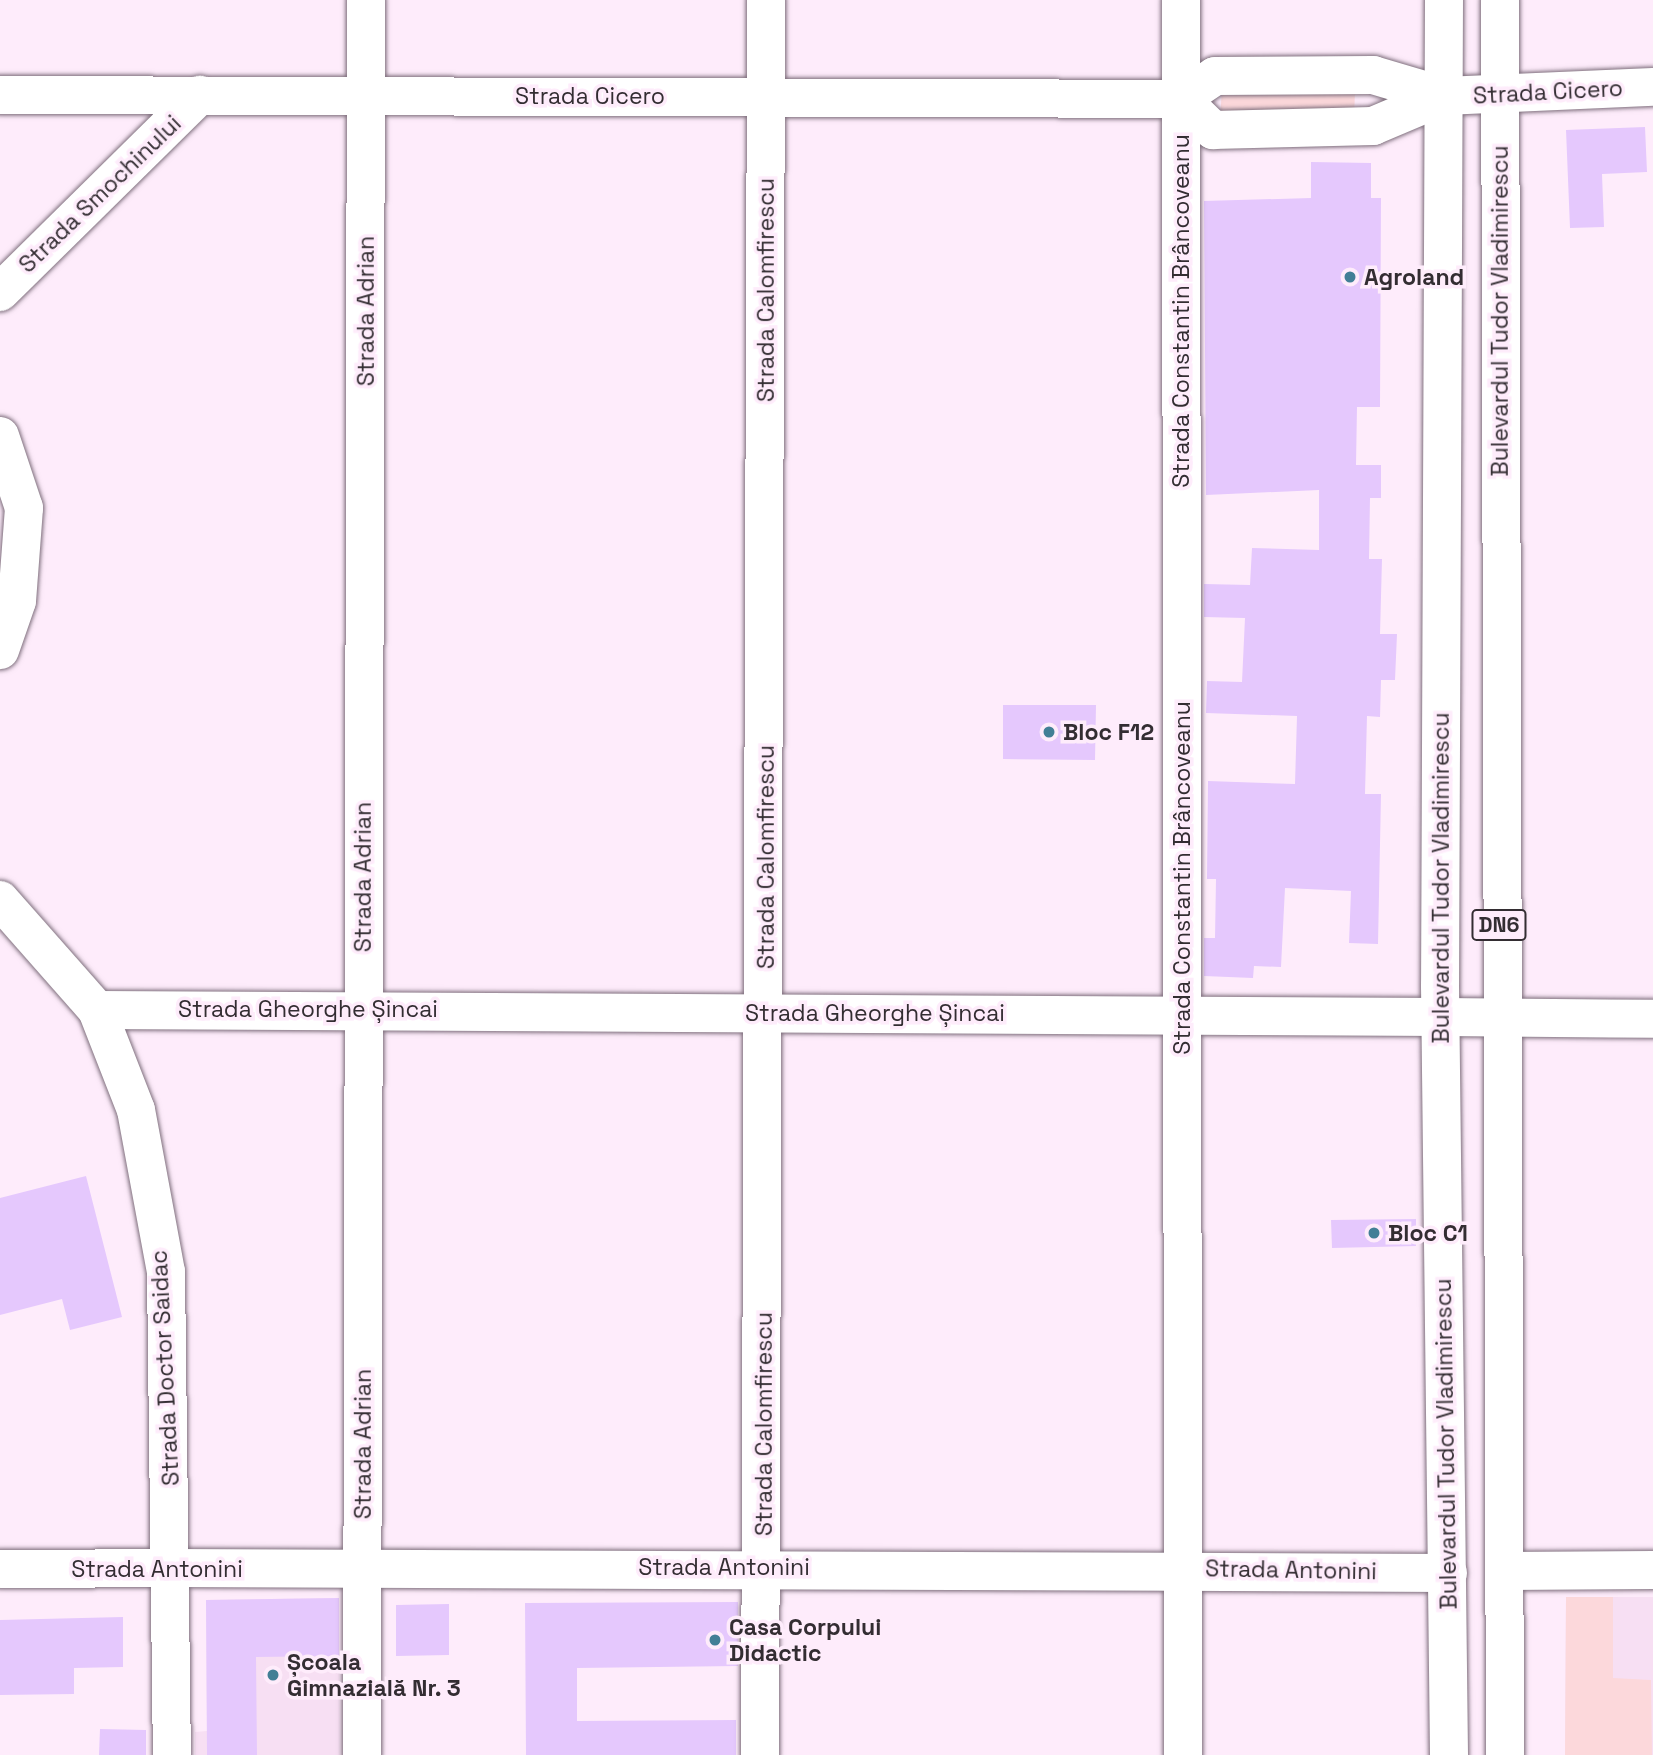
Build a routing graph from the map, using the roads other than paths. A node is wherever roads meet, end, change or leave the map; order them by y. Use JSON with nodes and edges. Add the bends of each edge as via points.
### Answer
{"nodes":[{"id":1,"x":366,"y":0,"type":"edge"},
{"id":2,"x":766,"y":0,"type":"edge"},
{"id":3,"x":1181,"y":0,"type":"edge"},
{"id":4,"x":1444,"y":0,"type":"edge"},
{"id":5,"x":1500,"y":0,"type":"edge"},
{"id":6,"x":1653,"y":87,"type":"edge"},
{"id":7,"x":0,"y":95,"type":"edge"},
{"id":8,"x":200,"y":95,"type":"junction"},
{"id":9,"x":367,"y":96,"type":"junction"},
{"id":10,"x":767,"y":96,"type":"junction"},
{"id":11,"x":1444,"y":96,"type":"junction"},
{"id":12,"x":1500,"y":96,"type":"junction"},
{"id":13,"x":1181,"y":99,"type":"junction"},
{"id":14,"x":0,"y":292,"type":"edge"},
{"id":15,"x":0,"y":436,"type":"edge"},
{"id":16,"x":0,"y":650,"type":"edge"},
{"id":17,"x":0,"y":901,"type":"edge"},
{"id":18,"x":363,"y":1008,"type":"junction"},
{"id":19,"x":97,"y":1010,"type":"junction"},
{"id":20,"x":765,"y":1012,"type":"junction"},
{"id":21,"x":1182,"y":1016,"type":"junction"},
{"id":22,"x":1442,"y":1017,"type":"junction"},
{"id":23,"x":1500,"y":1017,"type":"junction"},
{"id":24,"x":1653,"y":1019,"type":"edge"},
{"id":25,"x":764,"y":1567,"type":"junction"},
{"id":26,"x":172,"y":1568,"type":"junction"},
{"id":27,"x":363,"y":1568,"type":"junction"},
{"id":28,"x":0,"y":1569,"type":"edge"},
{"id":29,"x":1185,"y":1569,"type":"junction"},
{"id":30,"x":1653,"y":1570,"type":"edge"},
{"id":31,"x":1505,"y":1571,"type":"junction"},
{"id":32,"x":1448,"y":1573,"type":"junction"},
{"id":33,"x":172,"y":1755,"type":"edge"},
{"id":34,"x":362,"y":1755,"type":"edge"},
{"id":35,"x":760,"y":1755,"type":"edge"},
{"id":36,"x":1183,"y":1755,"type":"edge"},
{"id":37,"x":1448,"y":1755,"type":"edge"},
{"id":38,"x":1505,"y":1755,"type":"edge"}],
"edges":[{"from":1,"to":9,"type":"street","name":"Strada Adrian"},
{"from":2,"to":10,"type":"street","name":"Strada Calomfirescu"},
{"from":3,"to":13,"type":"street","name":"Strada Constantin Brâncoveanu"},
{"from":4,"to":11,"type":"street","name":"Bulevardul Tudor Vladimirescu","number":"DN6"},
{"from":5,"to":12,"type":"street","name":"Bulevardul Tudor Vladimirescu","number":"DN6"},
{"from":6,"to":12,"type":"street","name":"Strada Cicero"},
{"from":7,"to":8,"type":"street","name":"Strada Cicero"},
{"from":8,"to":9,"type":"street","name":"Strada Cicero"},
{"from":8,"to":14,"type":"street","name":"Strada Smochinului"},
{"from":9,"to":10,"type":"street","name":"Strada Cicero"},
{"from":9,"to":18,"type":"street","name":"Strada Adrian"},
{"from":10,"to":13,"type":"street","name":"Strada Cicero"},
{"from":10,"to":20,"type":"street","name":"Strada Calomfirescu"},
{"from":11,"to":12,"type":"street","name":"Strada Cicero"},
{"from":11,"to":13,"type":"street","name":"Strada Cicero","via":[[1373,75],[1215,76]]},
{"from":11,"to":13,"type":"street","name":"Strada Cicero","via":[[1373,126],[1213,130]]},
{"from":11,"to":22,"type":"street","name":"Bulevardul Tudor Vladimirescu","number":"DN6"},
{"from":12,"to":23,"type":"street","name":"Bulevardul Tudor Vladimirescu","number":"DN6"},
{"from":13,"to":21,"type":"street","name":"Strada Constantin Brâncoveanu"},
{"from":15,"to":16,"type":"street","via":[[24,508],[17,601]]},
{"from":17,"to":19,"type":"street","name":"Strada Doctor Saidac"},
{"from":18,"to":19,"type":"street","name":"Strada Gheorghe Șincai"},
{"from":18,"to":20,"type":"street","name":"Strada Gheorghe Șincai"},
{"from":18,"to":27,"type":"street","name":"Strada Adrian"},
{"from":19,"to":26,"type":"street","name":"Strada Doctor Saidac","via":[[136,1110],[166,1272]]},
{"from":20,"to":21,"type":"street","name":"Strada Gheorghe Șincai"},
{"from":20,"to":25,"type":"street","name":"Strada Calomfirescu"},
{"from":21,"to":22,"type":"street","name":"Strada Gheorghe Șincai"},
{"from":21,"to":29,"type":"street","name":"Strada Constantin Brâncoveanu"},
{"from":22,"to":23,"type":"street","name":"Strada Gheorghe Șincai"},
{"from":22,"to":32,"type":"street","name":"Bulevardul Tudor Vladimirescu","number":"DN6"},
{"from":23,"to":24,"type":"street","name":"Strada Gheorghe Șincai"},
{"from":23,"to":31,"type":"street","name":"Bulevardul Tudor Vladimirescu","number":"DN6"},
{"from":25,"to":27,"type":"street","name":"Strada Antonini"},
{"from":25,"to":29,"type":"street","name":"Strada Antonini"},
{"from":25,"to":35,"type":"street","name":"Strada Calomfirescu"},
{"from":26,"to":27,"type":"street","name":"Strada Antonini"},
{"from":26,"to":28,"type":"street","name":"Strada Antonini"},
{"from":26,"to":33,"type":"street","name":"Strada Doctor Saidac"},
{"from":27,"to":34,"type":"street","name":"Strada Adrian"},
{"from":29,"to":32,"type":"street","name":"Strada Antonini"},
{"from":29,"to":36,"type":"street","name":"Strada Constantin Brâncoveanu"},
{"from":30,"to":31,"type":"street"},
{"from":31,"to":38,"type":"street","name":"Bulevardul Tudor Vladimirescu","number":"DN6"},
{"from":32,"to":37,"type":"street","name":"Bulevardul Tudor Vladimirescu","number":"DN6"}]}
